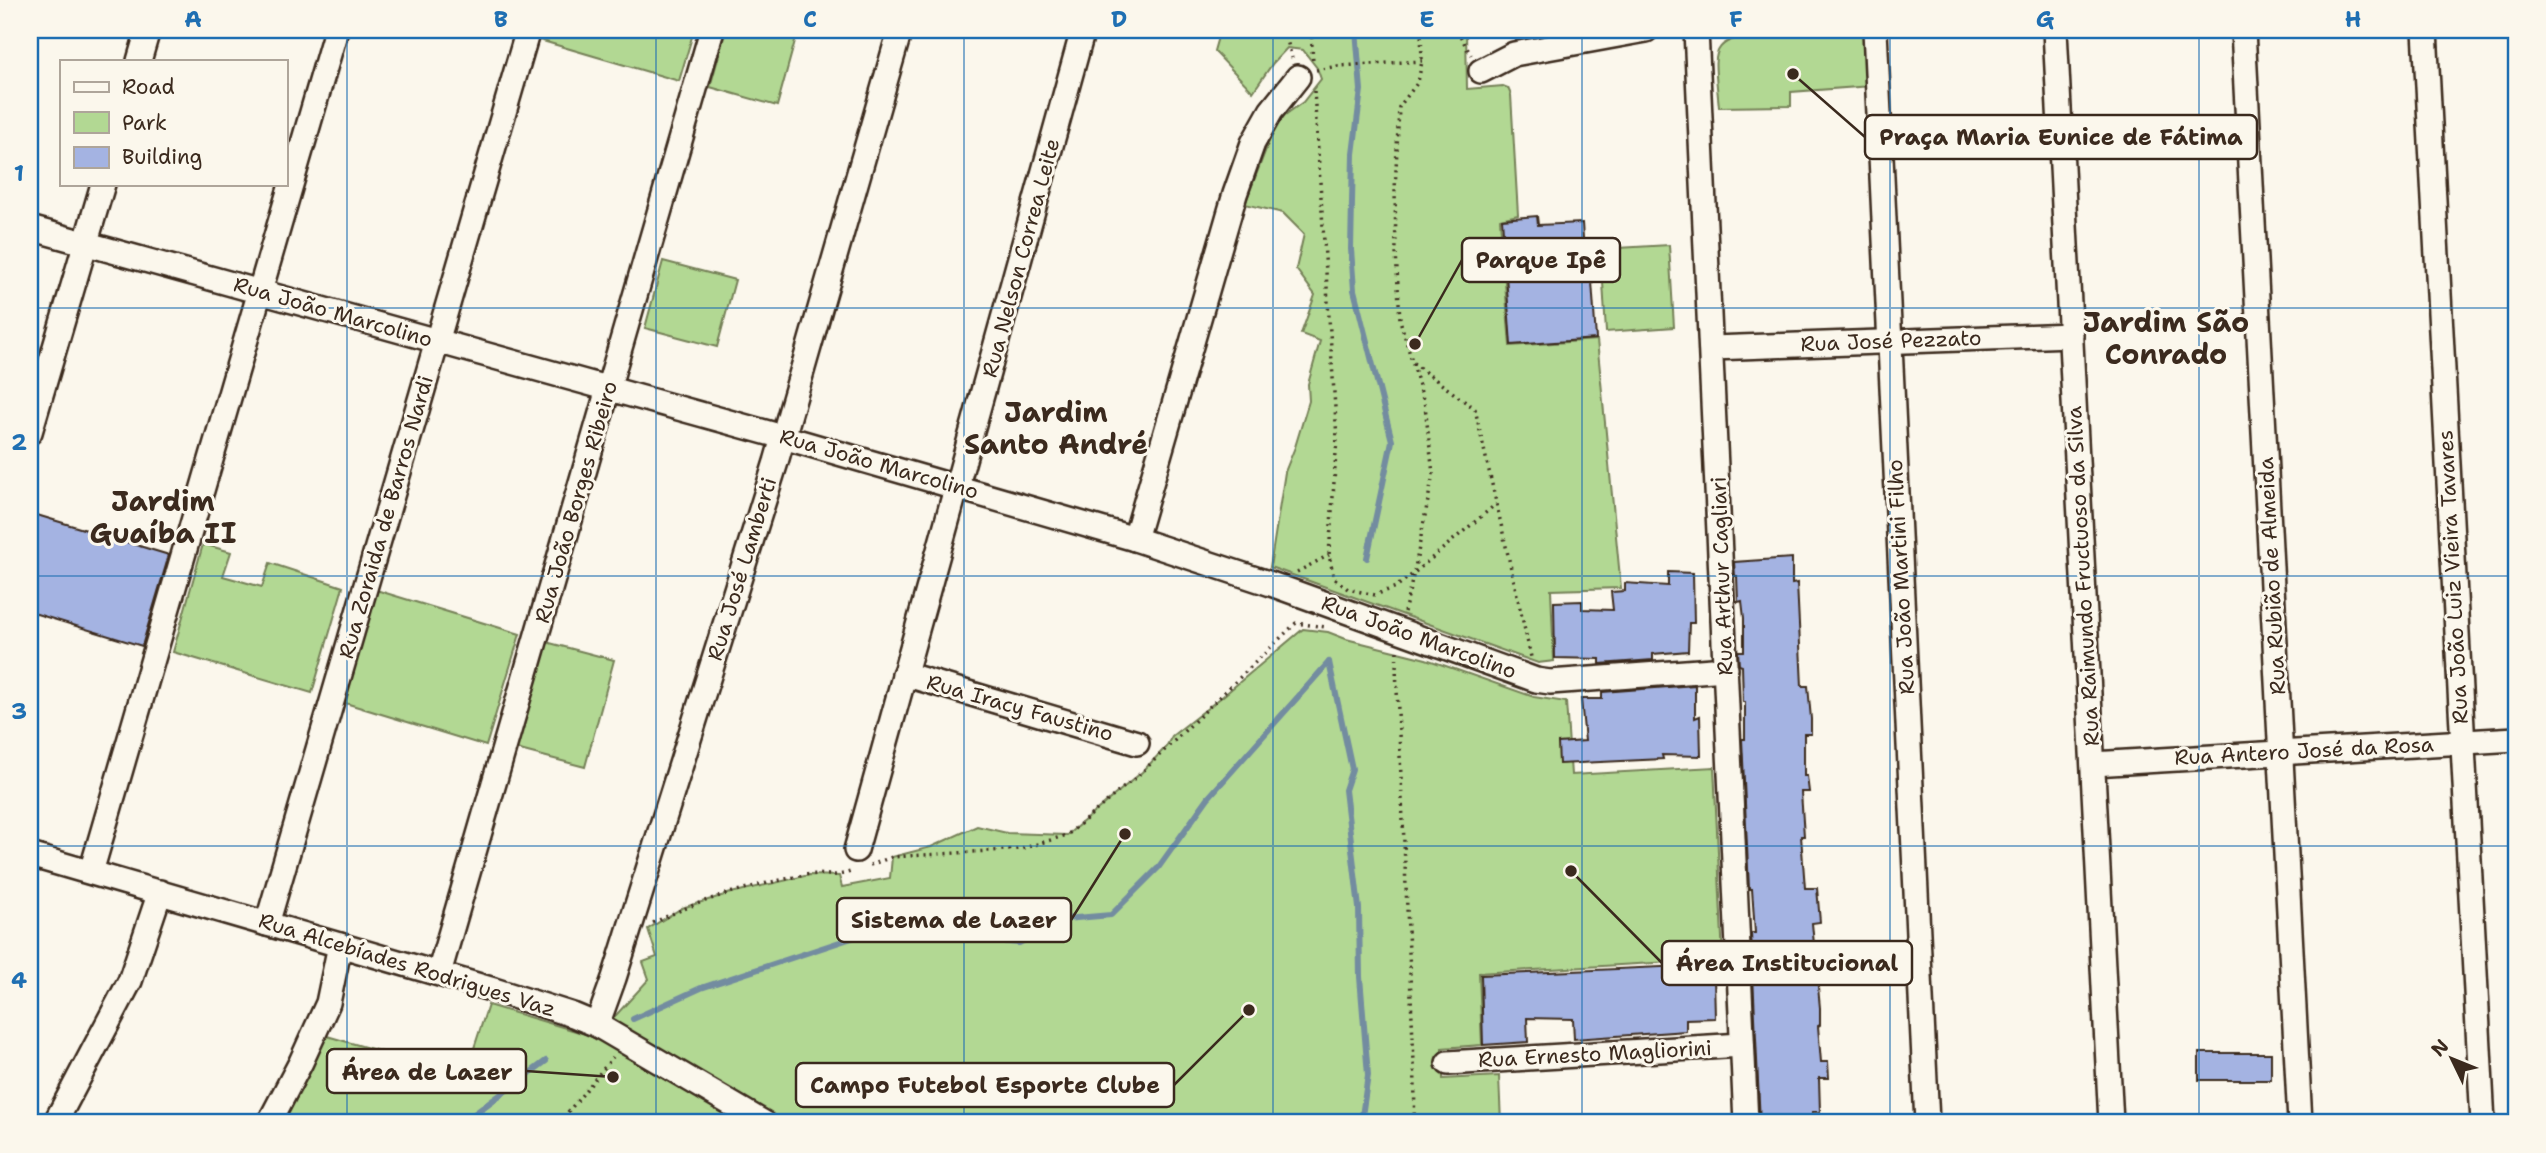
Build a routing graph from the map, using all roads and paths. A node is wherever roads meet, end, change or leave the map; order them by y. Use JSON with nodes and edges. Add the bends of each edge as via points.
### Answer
{"nodes":[{"id":1,"x":148,"y":30,"type":"edge"},
{"id":2,"x":336,"y":30,"type":"edge"},
{"id":3,"x":528,"y":30,"type":"edge"},
{"id":4,"x":712,"y":30,"type":"edge"},
{"id":5,"x":900,"y":30,"type":"edge"},
{"id":6,"x":1083,"y":30,"type":"edge"},
{"id":7,"x":1284,"y":30,"type":"edge"},
{"id":8,"x":1311,"y":30,"type":"edge"},
{"id":9,"x":1421,"y":30,"type":"edge"},
{"id":10,"x":1457,"y":30,"type":"edge"},
{"id":11,"x":1646,"y":30,"type":"edge"},
{"id":12,"x":1696,"y":30,"type":"edge"},
{"id":13,"x":1875,"y":30,"type":"edge"},
{"id":14,"x":2055,"y":30,"type":"edge"},
{"id":15,"x":2243,"y":30,"type":"edge"},
{"id":16,"x":2425,"y":30,"type":"edge"},
{"id":17,"x":139,"y":60,"type":"edge"},
{"id":18,"x":1422,"y":61,"type":"junction"},
{"id":19,"x":1481,"y":71,"type":"joint"},
{"id":20,"x":1306,"y":81,"type":"junction"},
{"id":21,"x":102,"y":186,"type":"edge"},
{"id":22,"x":30,"y":228,"type":"edge"},
{"id":23,"x":85,"y":243,"type":"junction"},
{"id":24,"x":260,"y":292,"type":"junction"},
{"id":25,"x":2071,"y":335,"type":"junction"},
{"id":26,"x":437,"y":341,"type":"junction"},
{"id":27,"x":1890,"y":341,"type":"junction"},
{"id":28,"x":1712,"y":348,"type":"junction"},
{"id":29,"x":1412,"y":362,"type":"junction"},
{"id":30,"x":609,"y":388,"type":"junction"},
{"id":31,"x":30,"y":432,"type":"edge"},
{"id":32,"x":783,"y":437,"type":"junction"},
{"id":33,"x":958,"y":486,"type":"junction"},
{"id":34,"x":1496,"y":503,"type":"junction"},
{"id":35,"x":1135,"y":539,"type":"junction"},
{"id":36,"x":1329,"y":555,"type":"junction"},
{"id":37,"x":1413,"y":573,"type":"junction"},
{"id":38,"x":1271,"y":584,"type":"junction"},
{"id":39,"x":1399,"y":630,"type":"junction"},
{"id":40,"x":1335,"y":631,"type":"dead end"},
{"id":41,"x":1726,"y":669,"type":"junction"},
{"id":42,"x":904,"y":674,"type":"junction"},
{"id":43,"x":1536,"y":680,"type":"junction"},
{"id":44,"x":2516,"y":739,"type":"edge"},
{"id":45,"x":2462,"y":742,"type":"junction"},
{"id":46,"x":1138,"y":743,"type":"dead end"},
{"id":47,"x":2281,"y":752,"type":"junction"},
{"id":48,"x":2093,"y":764,"type":"junction"},
{"id":49,"x":856,"y":850,"type":"dead end"},
{"id":50,"x":30,"y":855,"type":"edge"},
{"id":51,"x":91,"y":872,"type":"junction"},
{"id":52,"x":160,"y":892,"type":"junction"},
{"id":53,"x":267,"y":924,"type":"junction"},
{"id":54,"x":626,"y":937,"type":"junction"},
{"id":55,"x":340,"y":944,"type":"junction"},
{"id":56,"x":439,"y":973,"type":"junction"},
{"id":57,"x":597,"y":1025,"type":"junction"},
{"id":58,"x":625,"y":1042,"type":"junction"},
{"id":59,"x":1742,"y":1045,"type":"junction"},
{"id":60,"x":1448,"y":1063,"type":"dead end"},
{"id":61,"x":55,"y":1123,"type":"edge"},
{"id":62,"x":269,"y":1123,"type":"edge"},
{"id":63,"x":559,"y":1123,"type":"edge"},
{"id":64,"x":764,"y":1123,"type":"edge"},
{"id":65,"x":1414,"y":1123,"type":"edge"},
{"id":66,"x":1746,"y":1123,"type":"edge"},
{"id":67,"x":1927,"y":1123,"type":"edge"},
{"id":68,"x":2111,"y":1123,"type":"edge"},
{"id":69,"x":2300,"y":1123,"type":"edge"},
{"id":70,"x":2483,"y":1123,"type":"edge"}],
"edges":[{"from":1,"to":17,"type":"street"},
{"from":2,"to":24,"type":"street"},
{"from":3,"to":26,"type":"street","name":"Rua Zoraida de Barros Nardi"},
{"from":4,"to":30,"type":"street","name":"Rua João Borges Ribeiro"},
{"from":5,"to":32,"type":"street","name":"Rua José Lamberti"},
{"from":6,"to":33,"type":"street","name":"Rua Nelson Correa Leite"},
{"from":7,"to":20,"type":"path"},
{"from":8,"to":18,"type":"path","via":[[1313,71]]},
{"from":9,"to":18,"type":"path"},
{"from":10,"to":19,"type":"path"},
{"from":11,"to":19,"type":"street","via":[[1514,54]]},
{"from":12,"to":28,"type":"street","name":"Rua Arthur Cagliari"},
{"from":13,"to":27,"type":"street","name":"Rua João Martini Filho"},
{"from":14,"to":25,"type":"street","name":"Rua Raimundo Fructuoso da Silva"},
{"from":15,"to":47,"type":"street","name":"Rua Rubião de Almeida"},
{"from":16,"to":45,"type":"street","name":"Rua João Luiz Vieira Tavares"},
{"from":18,"to":29,"type":"path","via":[[1418,82],[1399,107],[1395,190],[1400,320]]},
{"from":20,"to":35,"type":"street","via":[[1271,111],[1253,143]]},
{"from":20,"to":36,"type":"path","via":[[1337,438]]},
{"from":21,"to":23,"type":"street"},
{"from":22,"to":23,"type":"street","name":"Rua João Marcolino"},
{"from":23,"to":24,"type":"street","name":"Rua João Marcolino"},
{"from":23,"to":31,"type":"street"},
{"from":24,"to":26,"type":"street","name":"Rua João Marcolino"},
{"from":24,"to":51,"type":"street"},
{"from":25,"to":27,"type":"street","name":"Rua José Pezzato"},
{"from":25,"to":48,"type":"street","name":"Rua Raimundo Fructuoso da Silva"},
{"from":26,"to":30,"type":"street","name":"Rua João Marcolino"},
{"from":26,"to":53,"type":"street","name":"Rua Zoraida de Barros Nardi"},
{"from":27,"to":28,"type":"street","name":"Rua José Pezzato"},
{"from":27,"to":67,"type":"street","name":"Rua João Martini Filho"},
{"from":28,"to":41,"type":"street","name":"Rua Arthur Cagliari"},
{"from":29,"to":34,"type":"path","via":[[1475,409]]},
{"from":29,"to":37,"type":"path","via":[[1425,406],[1433,474]]},
{"from":30,"to":32,"type":"street","name":"Rua João Marcolino"},
{"from":30,"to":56,"type":"street","name":"Rua João Borges Ribeiro"},
{"from":32,"to":33,"type":"street","name":"Rua João Marcolino"},
{"from":32,"to":54,"type":"street","name":"Rua José Lamberti"},
{"from":33,"to":35,"type":"street","name":"Rua João Marcolino"},
{"from":33,"to":42,"type":"street","name":"Rua Nelson Correa Leite"},
{"from":34,"to":37,"type":"path"},
{"from":34,"to":43,"type":"path"},
{"from":35,"to":38,"type":"street","name":"Rua João Marcolino"},
{"from":36,"to":37,"type":"path","via":[[1334,578],[1348,589],[1375,595],[1396,587]]},
{"from":36,"to":38,"type":"path"},
{"from":37,"to":39,"type":"path"},
{"from":38,"to":39,"type":"street","name":"Rua João Marcolino"},
{"from":39,"to":43,"type":"street","name":"Rua João Marcolino"},
{"from":39,"to":65,"type":"path","via":[[1396,667]]},
{"from":40,"to":54,"type":"path","via":[[1296,623],[1142,772],[1067,835],[1021,849],[892,857],[839,876],[809,874],[762,884],[682,908]]},
{"from":41,"to":43,"type":"street","name":"Rua João Marcolino"},
{"from":41,"to":59,"type":"street","name":"Rua Arthur Cagliari"},
{"from":42,"to":46,"type":"street","name":"Rua Iracy Faustino"},
{"from":42,"to":49,"type":"street","name":"Rua Nelson Correa Leite"},
{"from":44,"to":45,"type":"street","name":"Rua Antero José da Rosa"},
{"from":45,"to":47,"type":"street","name":"Rua Antero José da Rosa"},
{"from":45,"to":70,"type":"street","name":"Rua João Luiz Vieira Tavares"},
{"from":47,"to":48,"type":"street","name":"Rua Antero José da Rosa"},
{"from":47,"to":69,"type":"street","name":"Rua Rubião de Almeida"},
{"from":48,"to":68,"type":"street","name":"Rua Raimundo Fructuoso da Silva"},
{"from":50,"to":51,"type":"street","name":"Rua Alcebíades Rodrigues Vaz"},
{"from":51,"to":52,"type":"street","name":"Rua Alcebíades Rodrigues Vaz"},
{"from":52,"to":53,"type":"street","name":"Rua Alcebíades Rodrigues Vaz"},
{"from":52,"to":61,"type":"street","via":[[130,982]]},
{"from":53,"to":55,"type":"street","name":"Rua Alcebíades Rodrigues Vaz"},
{"from":54,"to":57,"type":"street","name":"Rua José Lamberti"},
{"from":55,"to":56,"type":"street","name":"Rua Alcebíades Rodrigues Vaz"},
{"from":55,"to":62,"type":"street","via":[[328,1003]]},
{"from":56,"to":57,"type":"street","name":"Rua Alcebíades Rodrigues Vaz"},
{"from":57,"to":58,"type":"street","name":"Rua Alcebíades Rodrigues Vaz"},
{"from":58,"to":63,"type":"path"},
{"from":58,"to":64,"type":"street","name":"Rua Alcebíades Rodrigues Vaz"},
{"from":59,"to":60,"type":"street","name":"Rua Ernesto Magliorini"},
{"from":59,"to":66,"type":"street","name":"Rua Arthur Cagliari"}]}
